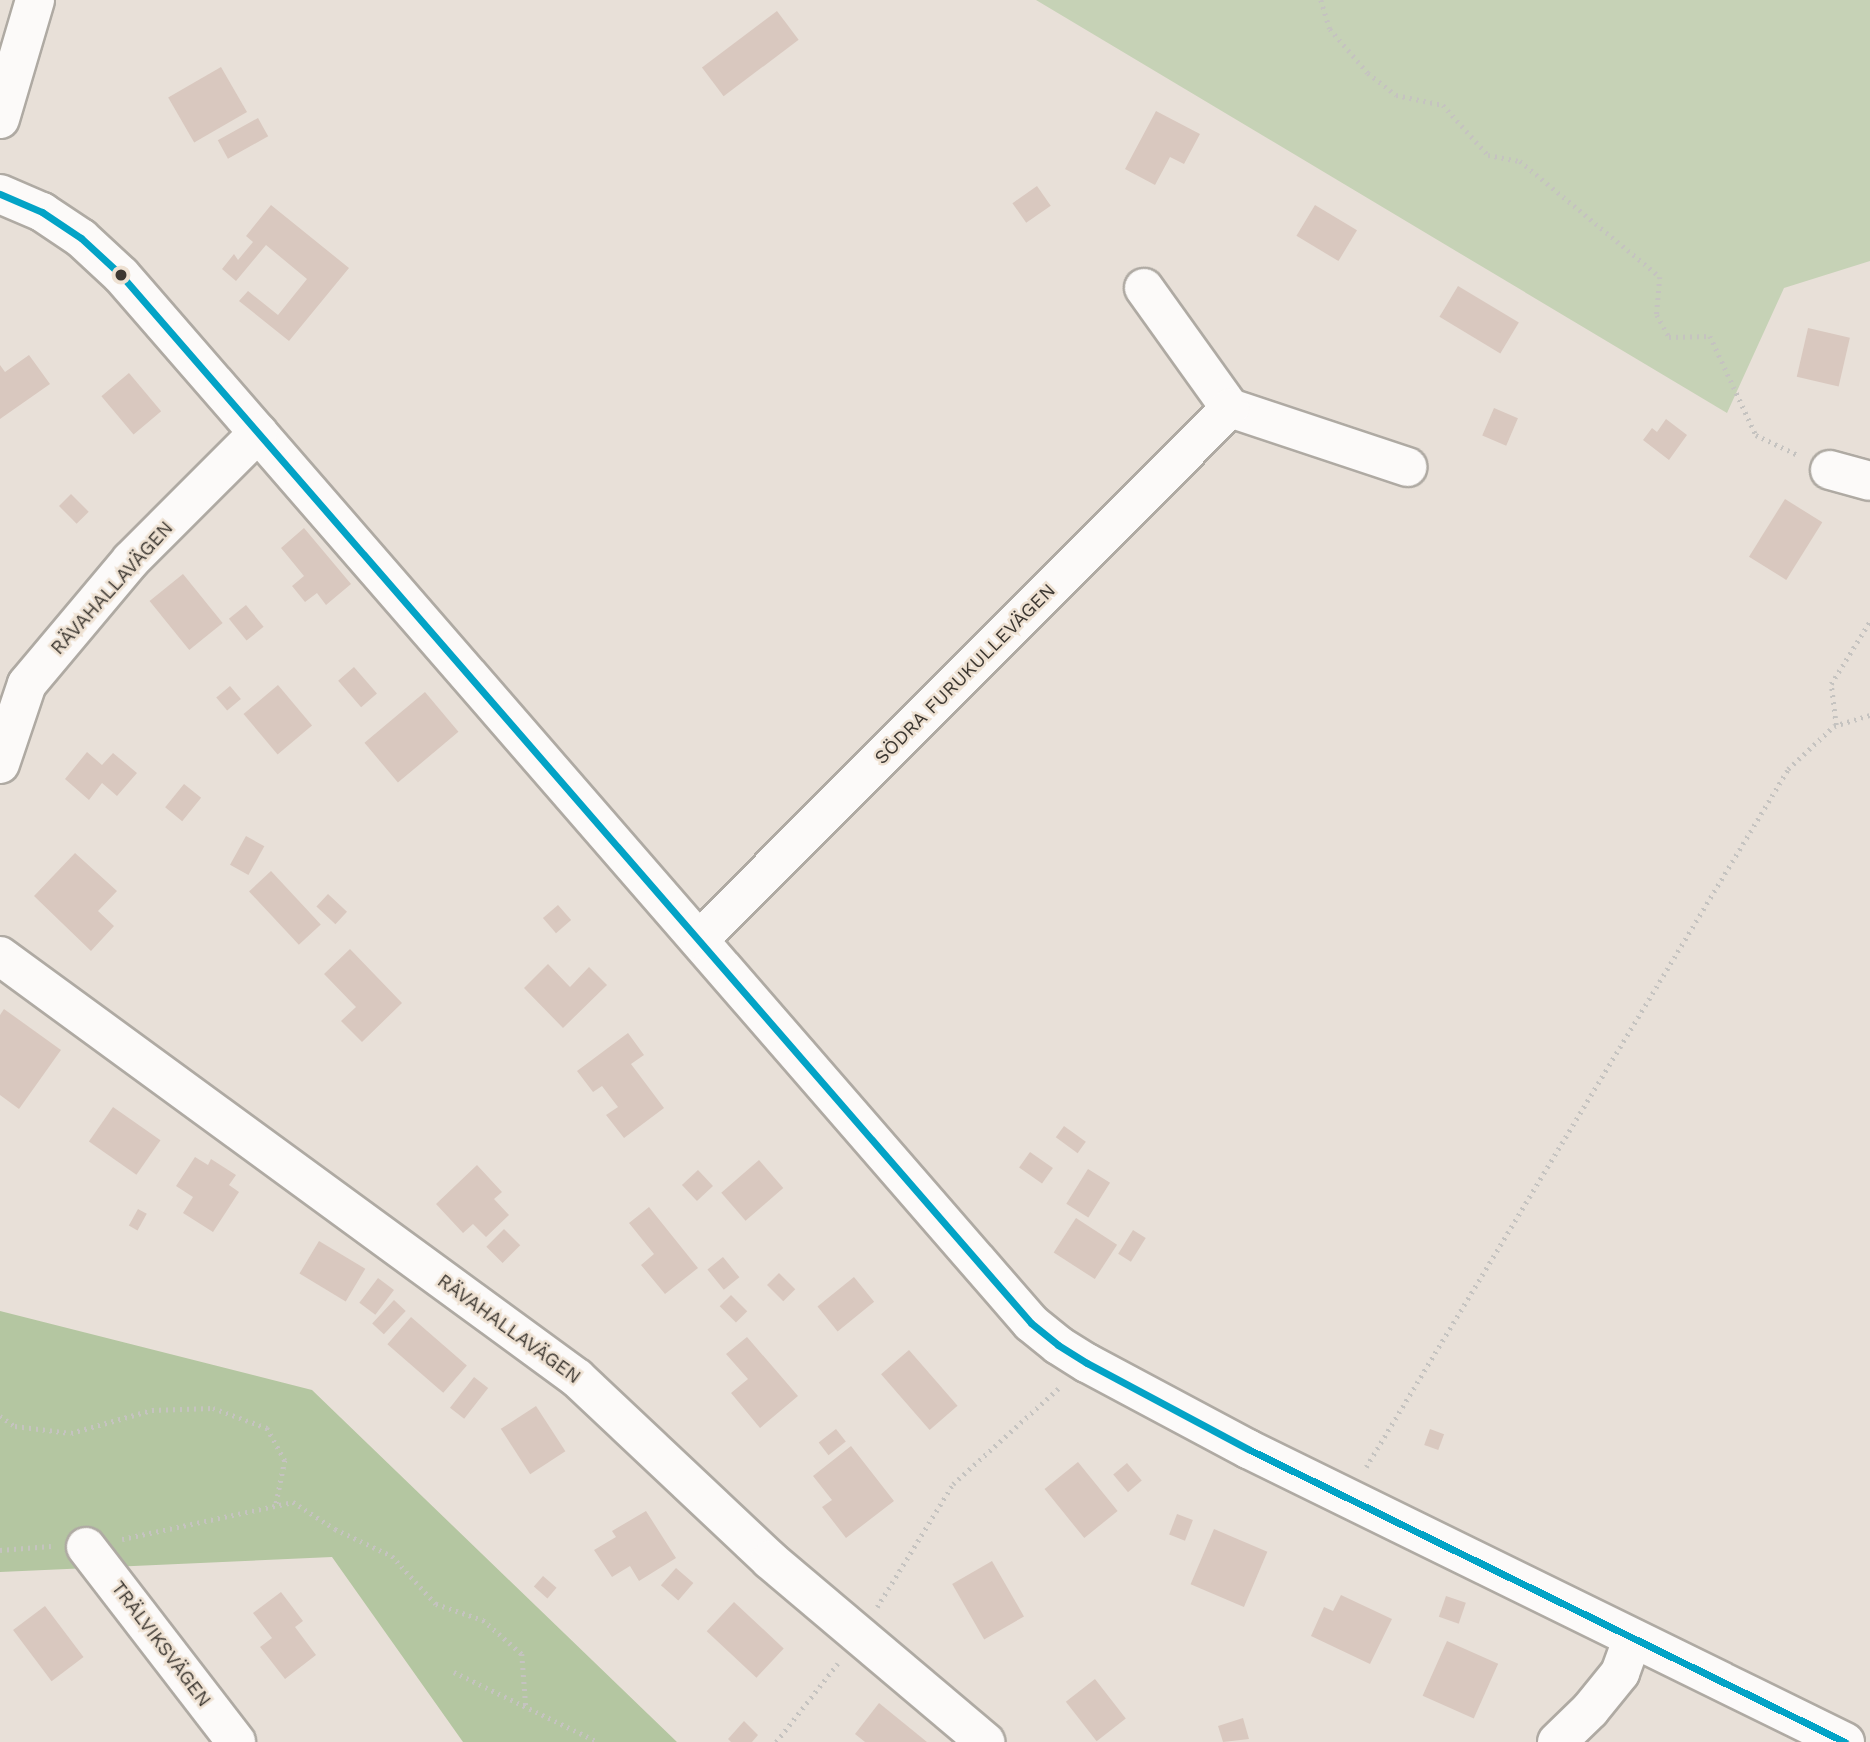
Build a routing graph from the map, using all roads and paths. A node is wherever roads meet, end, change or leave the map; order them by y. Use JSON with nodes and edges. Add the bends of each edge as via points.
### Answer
{"nodes":[{"id":1,"x":35,"y":0,"type":"edge"},
{"id":2,"x":1321,"y":0,"type":"edge"},
{"id":3,"x":0,"y":119,"type":"edge"},
{"id":4,"x":0,"y":194,"type":"edge"},
{"id":5,"x":1144,"y":288,"type":"dead end"},
{"id":6,"x":1230,"y":408,"type":"junction"},
{"id":7,"x":258,"y":433,"type":"junction"},
{"id":8,"x":1407,"y":467,"type":"dead end"},
{"id":9,"x":1830,"y":470,"type":"joint"},
{"id":10,"x":1870,"y":481,"type":"edge"},
{"id":11,"x":1870,"y":621,"type":"edge"},
{"id":12,"x":1870,"y":715,"type":"edge"},
{"id":13,"x":1836,"y":725,"type":"junction"},
{"id":14,"x":0,"y":764,"type":"edge"},
{"id":15,"x":700,"y":939,"type":"junction"},
{"id":16,"x":0,"y":956,"type":"edge"},
{"id":17,"x":1087,"y":1363,"type":"junction"},
{"id":18,"x":0,"y":1416,"type":"edge"},
{"id":19,"x":1347,"y":1497,"type":"junction"},
{"id":20,"x":275,"y":1505,"type":"junction"},
{"id":21,"x":86,"y":1547,"type":"junction"},
{"id":22,"x":0,"y":1550,"type":"edge"},
{"id":23,"x":859,"y":1636,"type":"junction"},
{"id":24,"x":1633,"y":1638,"type":"junction"},
{"id":25,"x":454,"y":1672,"type":"dead end"},
{"id":26,"x":526,"y":1707,"type":"junction"},
{"id":27,"x":236,"y":1742,"type":"edge"},
{"id":28,"x":598,"y":1742,"type":"edge"},
{"id":29,"x":776,"y":1742,"type":"edge"},
{"id":30,"x":985,"y":1742,"type":"edge"},
{"id":31,"x":1557,"y":1742,"type":"edge"},
{"id":32,"x":1845,"y":1742,"type":"edge"}],
"edges":[{"from":1,"to":3,"type":"street"},
{"from":2,"to":9,"type":"path","via":[[1330,29],[1368,73],[1396,95],[1443,105],[1488,155],[1520,161],[1660,277],[1657,316],[1669,337],[1710,336],[1756,435]]},
{"from":4,"to":7,"type":"street","via":[[52,218],[121,275]]},
{"from":5,"to":6,"type":"street"},
{"from":6,"to":8,"type":"street"},
{"from":6,"to":15,"type":"street","name":"SÖDRA FURUKULLEVÄGEN"},
{"from":7,"to":14,"type":"street","name":"RÄVAHALLAVÄGEN","via":[[131,561],[27,684]]},
{"from":7,"to":15,"type":"street"},
{"from":9,"to":10,"type":"street"},
{"from":11,"to":13,"type":"path","via":[[1831,684]]},
{"from":12,"to":13,"type":"path"},
{"from":13,"to":19,"type":"path","via":[[1788,769]]},
{"from":15,"to":17,"type":"street","via":[[1031,1323]]},
{"from":16,"to":23,"type":"street","name":"RÄVAHALLAVÄGEN","via":[[577,1378],[770,1560]]},
{"from":17,"to":19,"type":"street"},
{"from":17,"to":23,"type":"path","via":[[953,1484]]},
{"from":18,"to":20,"type":"path","via":[[15,1426],[71,1433],[152,1410],[214,1408],[267,1428],[285,1460]]},
{"from":19,"to":24,"type":"street"},
{"from":20,"to":21,"type":"path"},
{"from":20,"to":26,"type":"path","via":[[293,1502],[335,1529],[392,1556],[436,1604],[483,1620],[522,1654]]},
{"from":21,"to":22,"type":"path"},
{"from":21,"to":27,"type":"street","name":"TRÄLVIKSVÄGEN"},
{"from":23,"to":29,"type":"path"},
{"from":23,"to":30,"type":"street","name":"RÄVAHALLAVÄGEN"},
{"from":24,"to":31,"type":"street","via":[[1620,1673]]},
{"from":24,"to":32,"type":"street"},
{"from":25,"to":26,"type":"path"},
{"from":26,"to":28,"type":"path"}]}
